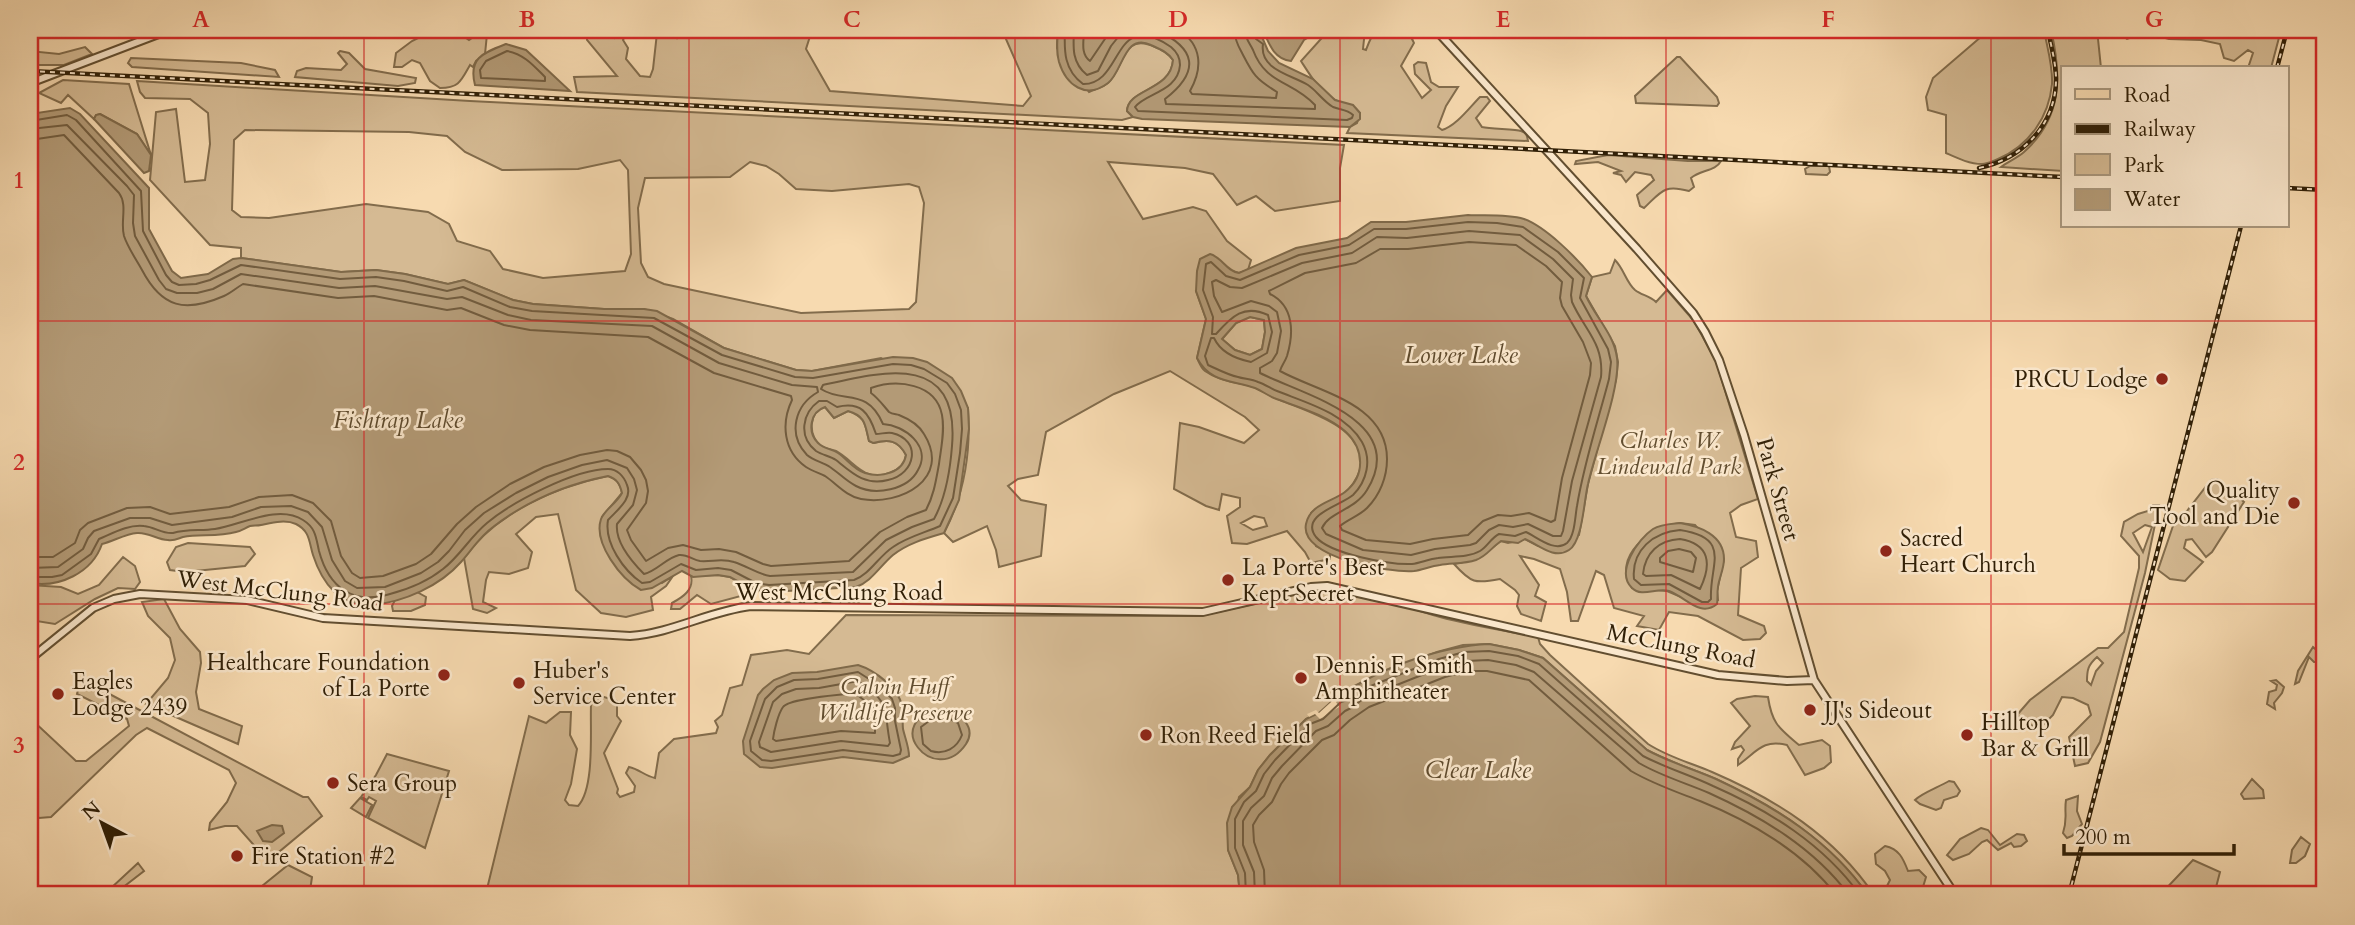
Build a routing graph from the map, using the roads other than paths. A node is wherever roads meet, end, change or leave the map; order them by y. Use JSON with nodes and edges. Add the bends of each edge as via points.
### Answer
{"nodes":[{"id":1,"x":169,"y":30,"type":"edge"},
{"id":2,"x":1436,"y":30,"type":"edge"},
{"id":3,"x":30,"y":83,"type":"edge"},
{"id":4,"x":1542,"y":635,"type":"joint"},
{"id":5,"x":30,"y":659,"type":"edge"},
{"id":6,"x":1814,"y":680,"type":"junction"},
{"id":7,"x":2325,"y":886,"type":"edge"},
{"id":8,"x":1955,"y":895,"type":"edge"},
{"id":9,"x":2322,"y":895,"type":"edge"}],
"edges":[{"from":1,"to":3,"type":"street"},
{"from":2,"to":6,"type":"street","name":"Park Street","via":[[1637,249],[1705,331],[1744,435]]},
{"from":4,"to":5,"type":"street","name":"West McClung Road","via":[[1327,586],[1203,612],[751,606],[630,636],[339,619],[247,600],[140,594],[93,608]]},
{"from":4,"to":6,"type":"street","name":"McClung Road","via":[[1718,675]]},
{"from":6,"to":8,"type":"street","name":"Park Street"},
{"from":7,"to":9,"type":"main road"}]}
